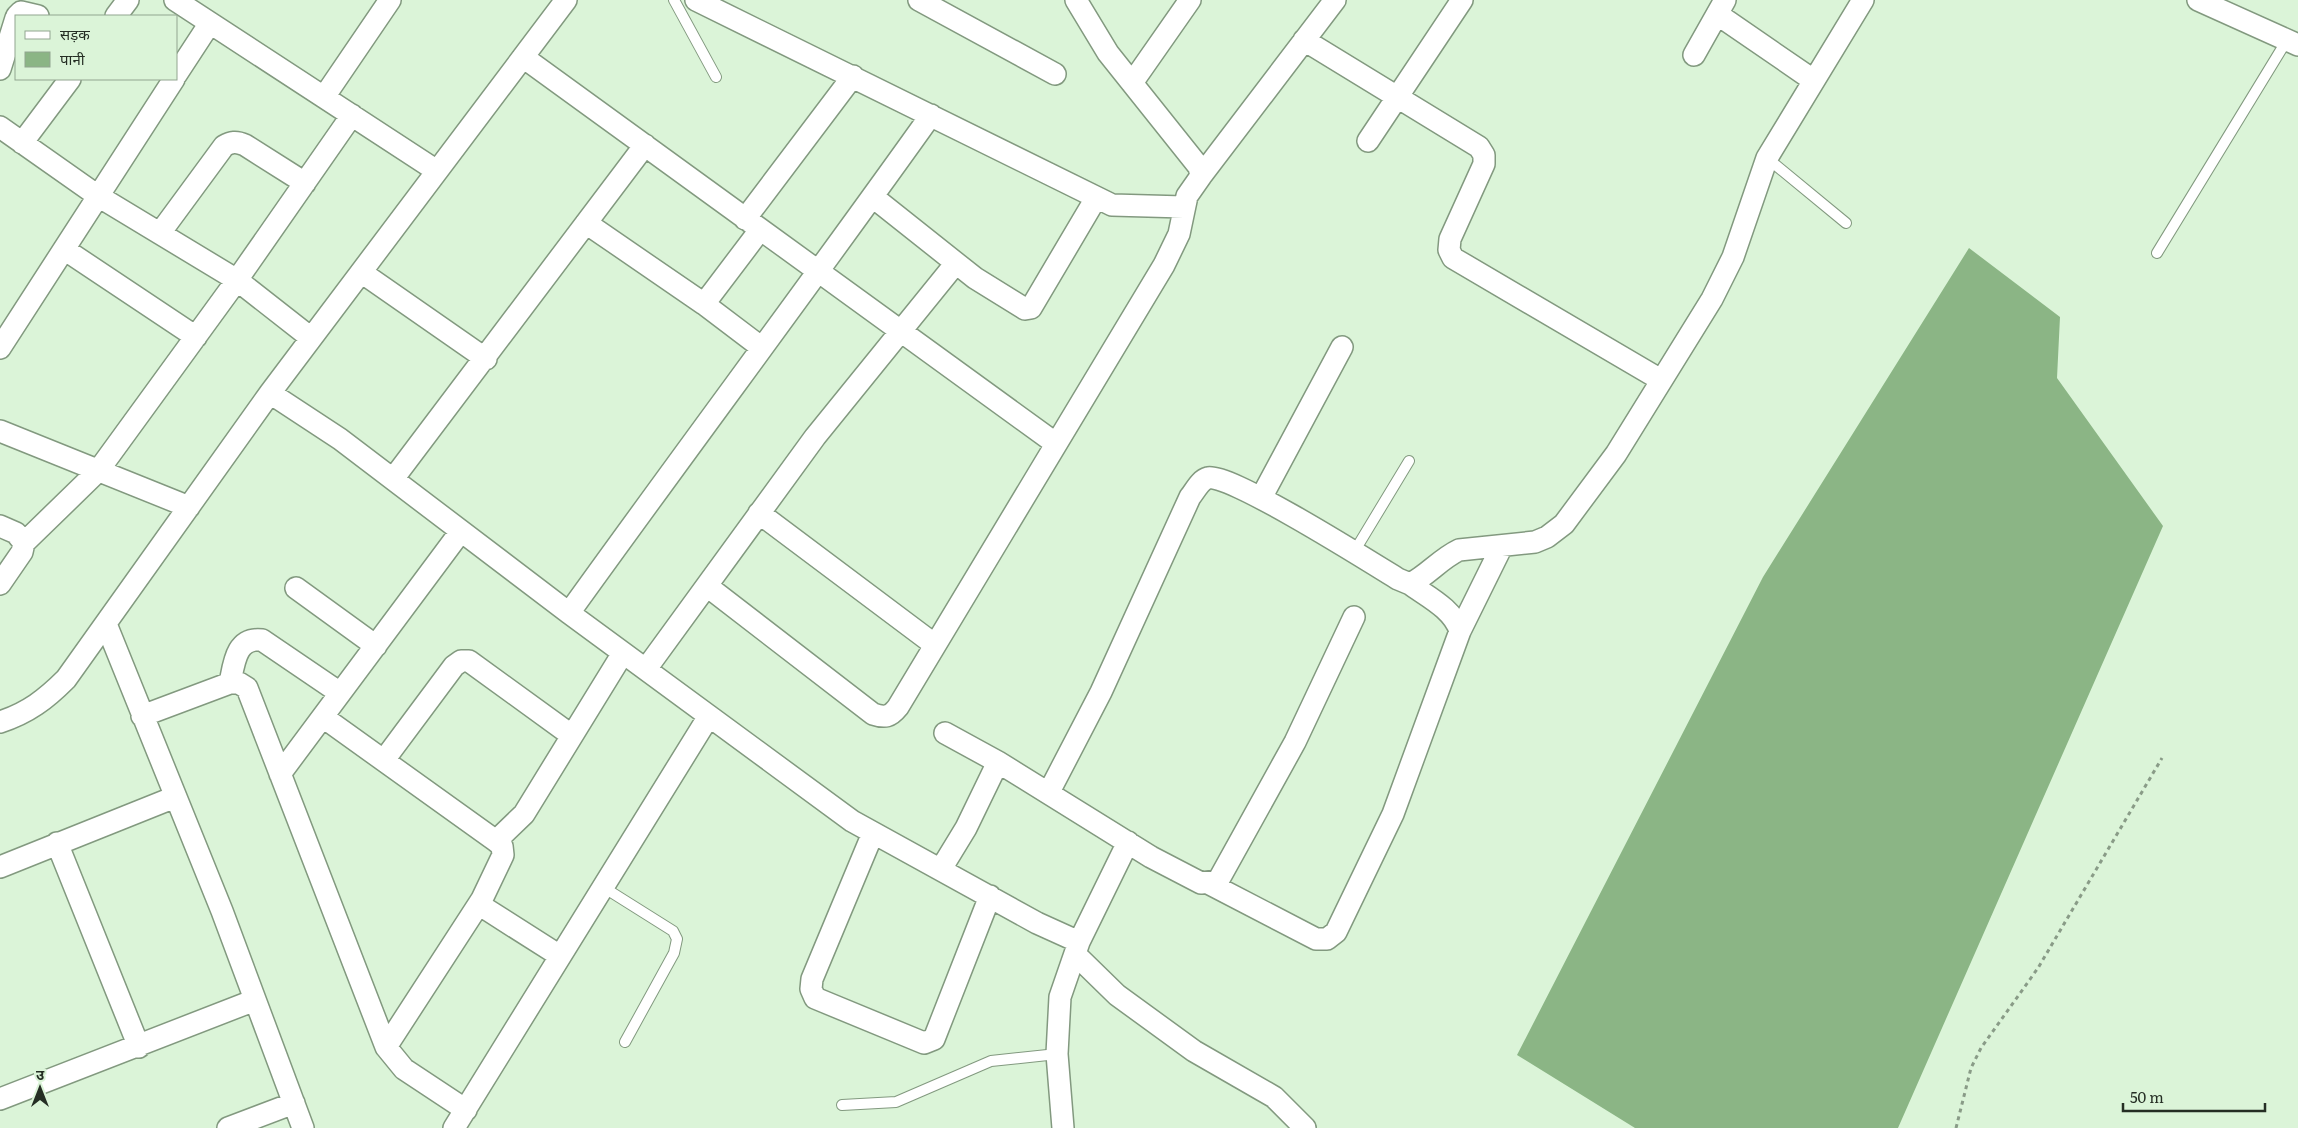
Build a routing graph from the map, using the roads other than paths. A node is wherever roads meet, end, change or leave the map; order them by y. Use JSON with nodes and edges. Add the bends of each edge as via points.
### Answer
{"nodes":[{"id":1,"x":128,"y":0,"type":"edge"},
{"id":2,"x":176,"y":0,"type":"edge"},
{"id":3,"x":390,"y":0,"type":"edge"},
{"id":4,"x":566,"y":0,"type":"edge"},
{"id":5,"x":674,"y":0,"type":"edge"},
{"id":6,"x":696,"y":0,"type":"edge"},
{"id":7,"x":919,"y":0,"type":"edge"},
{"id":8,"x":1076,"y":0,"type":"edge"},
{"id":9,"x":1190,"y":0,"type":"edge"},
{"id":10,"x":1335,"y":0,"type":"edge"},
{"id":11,"x":1462,"y":0,"type":"edge"},
{"id":12,"x":1863,"y":0,"type":"edge"},
{"id":13,"x":2198,"y":0,"type":"edge"},
{"id":14,"x":1721,"y":7,"type":"edge"},
{"id":15,"x":19,"y":15,"type":"edge"},
{"id":16,"x":34,"y":15,"type":"edge"},
{"id":17,"x":117,"y":15,"type":"edge"},
{"id":18,"x":15,"y":23,"type":"edge"},
{"id":19,"x":210,"y":23,"type":"junction"},
{"id":20,"x":1304,"y":40,"type":"junction"},
{"id":21,"x":2292,"y":43,"type":"edge"},
{"id":22,"x":1694,"y":56,"type":"dead end"},
{"id":23,"x":523,"y":57,"type":"junction"},
{"id":24,"x":0,"y":69,"type":"edge"},
{"id":25,"x":178,"y":72,"type":"edge"},
{"id":26,"x":1055,"y":74,"type":"dead end"},
{"id":27,"x":853,"y":76,"type":"junction"},
{"id":28,"x":716,"y":77,"type":"dead end"},
{"id":29,"x":69,"y":80,"type":"edge"},
{"id":30,"x":173,"y":80,"type":"edge"},
{"id":31,"x":1813,"y":80,"type":"junction"},
{"id":32,"x":1132,"y":83,"type":"junction"},
{"id":33,"x":324,"y":97,"type":"junction"},
{"id":34,"x":1397,"y":98,"type":"junction"},
{"id":35,"x":352,"y":115,"type":"junction"},
{"id":36,"x":931,"y":115,"type":"junction"},
{"id":37,"x":0,"y":127,"type":"edge"},
{"id":38,"x":1368,"y":141,"type":"dead end"},
{"id":39,"x":22,"y":143,"type":"junction"},
{"id":40,"x":644,"y":145,"type":"junction"},
{"id":41,"x":1767,"y":158,"type":"junction"},
{"id":42,"x":437,"y":171,"type":"junction"},
{"id":43,"x":304,"y":183,"type":"junction"},
{"id":44,"x":1192,"y":190,"type":"junction"},
{"id":45,"x":98,"y":196,"type":"junction"},
{"id":46,"x":873,"y":197,"type":"junction"},
{"id":47,"x":1096,"y":198,"type":"junction"},
{"id":48,"x":586,"y":223,"type":"junction"},
{"id":49,"x":1846,"y":223,"type":"dead end"},
{"id":50,"x":752,"y":224,"type":"junction"},
{"id":51,"x":160,"y":233,"type":"junction"},
{"id":52,"x":64,"y":250,"type":"junction"},
{"id":53,"x":2157,"y":253,"type":"dead end"},
{"id":54,"x":956,"y":263,"type":"junction"},
{"id":55,"x":361,"y":272,"type":"junction"},
{"id":56,"x":818,"y":273,"type":"junction"},
{"id":57,"x":237,"y":280,"type":"junction"},
{"id":58,"x":704,"y":304,"type":"junction"},
{"id":59,"x":899,"y":332,"type":"junction"},
{"id":60,"x":196,"y":337,"type":"junction"},
{"id":61,"x":311,"y":338,"type":"junction"},
{"id":62,"x":1342,"y":347,"type":"dead end"},
{"id":63,"x":0,"y":348,"type":"edge"},
{"id":64,"x":762,"y":348,"type":"junction"},
{"id":65,"x":486,"y":359,"type":"junction"},
{"id":66,"x":1661,"y":380,"type":"junction"},
{"id":67,"x":270,"y":393,"type":"junction"},
{"id":68,"x":0,"y":431,"type":"edge"},
{"id":69,"x":1055,"y":443,"type":"junction"},
{"id":70,"x":1409,"y":462,"type":"dead end"},
{"id":71,"x":98,"y":471,"type":"junction"},
{"id":72,"x":393,"y":480,"type":"junction"},
{"id":73,"x":1261,"y":498,"type":"junction"},
{"id":74,"x":189,"y":507,"type":"junction"},
{"id":75,"x":759,"y":513,"type":"junction"},
{"id":76,"x":0,"y":526,"type":"edge"},
{"id":77,"x":461,"y":531,"type":"junction"},
{"id":78,"x":24,"y":543,"type":"junction"},
{"id":79,"x":1502,"y":546,"type":"junction"},
{"id":80,"x":1354,"y":552,"type":"junction"},
{"id":81,"x":0,"y":584,"type":"edge"},
{"id":82,"x":1410,"y":584,"type":"junction"},
{"id":83,"x":706,"y":586,"type":"junction"},
{"id":84,"x":296,"y":588,"type":"dead end"},
{"id":85,"x":569,"y":613,"type":"junction"},
{"id":86,"x":1354,"y":618,"type":"dead end"},
{"id":87,"x":106,"y":624,"type":"junction"},
{"id":88,"x":1460,"y":631,"type":"junction"},
{"id":89,"x":935,"y":645,"type":"junction"},
{"id":90,"x":376,"y":646,"type":"junction"},
{"id":91,"x":623,"y":653,"type":"junction"},
{"id":92,"x":646,"y":669,"type":"junction"},
{"id":93,"x":230,"y":683,"type":"junction"},
{"id":94,"x":340,"y":693,"type":"junction"},
{"id":95,"x":142,"y":716,"type":"junction"},
{"id":96,"x":323,"y":716,"type":"junction"},
{"id":97,"x":708,"y":716,"type":"junction"},
{"id":98,"x":0,"y":722,"type":"edge"},
{"id":99,"x":945,"y":733,"type":"dead end"},
{"id":100,"x":571,"y":735,"type":"junction"},
{"id":101,"x":384,"y":760,"type":"junction"},
{"id":102,"x":998,"y":762,"type":"junction"},
{"id":103,"x":280,"y":774,"type":"junction"},
{"id":104,"x":1048,"y":792,"type":"junction"},
{"id":105,"x":175,"y":797,"type":"junction"},
{"id":106,"x":873,"y":833,"type":"junction"},
{"id":107,"x":496,"y":841,"type":"junction"},
{"id":108,"x":1128,"y":842,"type":"junction"},
{"id":109,"x":57,"y":843,"type":"junction"},
{"id":110,"x":0,"y":866,"type":"edge"},
{"id":111,"x":941,"y":869,"type":"junction"},
{"id":112,"x":1210,"y":884,"type":"junction"},
{"id":113,"x":603,"y":887,"type":"junction"},
{"id":114,"x":990,"y":896,"type":"junction"},
{"id":115,"x":482,"y":899,"type":"junction"},
{"id":116,"x":1077,"y":948,"type":"junction"},
{"id":117,"x":560,"y":956,"type":"junction"},
{"id":118,"x":255,"y":1000,"type":"junction"},
{"id":119,"x":625,"y":1042,"type":"dead end"},
{"id":120,"x":139,"y":1047,"type":"junction"},
{"id":121,"x":386,"y":1047,"type":"junction"},
{"id":122,"x":1057,"y":1054,"type":"junction"},
{"id":123,"x":0,"y":1099,"type":"edge"},
{"id":124,"x":294,"y":1103,"type":"junction"},
{"id":125,"x":842,"y":1105,"type":"dead end"},
{"id":126,"x":466,"y":1110,"type":"junction"},
{"id":127,"x":228,"y":1128,"type":"edge"},
{"id":128,"x":303,"y":1128,"type":"edge"},
{"id":129,"x":454,"y":1128,"type":"edge"},
{"id":130,"x":1062,"y":1128,"type":"edge"},
{"id":131,"x":1305,"y":1128,"type":"edge"}],
"edges":[{"from":1,"to":17,"type":"street"},
{"from":2,"to":19,"type":"street"},
{"from":3,"to":33,"type":"street"},
{"from":4,"to":23,"type":"street"},
{"from":5,"to":28,"type":"lane"},
{"from":6,"to":27,"type":"street"},
{"from":7,"to":26,"type":"street"},
{"from":8,"to":32,"type":"street","via":[[1108,53]]},
{"from":9,"to":32,"type":"street"},
{"from":10,"to":20,"type":"street"},
{"from":11,"to":34,"type":"street"},
{"from":12,"to":31,"type":"street"},
{"from":13,"to":21,"type":"street"},
{"from":14,"to":22,"type":"street"},
{"from":14,"to":31,"type":"street"},
{"from":15,"to":16,"type":"street","via":[[21,12]]},
{"from":18,"to":24,"type":"street"},
{"from":19,"to":25,"type":"street"},
{"from":19,"to":33,"type":"street"},
{"from":20,"to":34,"type":"street"},
{"from":20,"to":44,"type":"street"},
{"from":21,"to":53,"type":"lane"},
{"from":23,"to":40,"type":"street"},
{"from":23,"to":42,"type":"street"},
{"from":27,"to":36,"type":"street"},
{"from":27,"to":50,"type":"street"},
{"from":29,"to":39,"type":"street"},
{"from":30,"to":45,"type":"street"},
{"from":31,"to":41,"type":"street"},
{"from":32,"to":44,"type":"street","via":[[1199,167]]},
{"from":33,"to":35,"type":"street"},
{"from":34,"to":38,"type":"street"},
{"from":34,"to":66,"type":"street","via":[[1479,147],[1484,155],[1484,164],[1450,239],[1449,250],[1453,258]]},
{"from":35,"to":42,"type":"street"},
{"from":35,"to":43,"type":"street"},
{"from":36,"to":46,"type":"street"},
{"from":36,"to":47,"type":"street"},
{"from":37,"to":39,"type":"street"},
{"from":39,"to":45,"type":"street"},
{"from":40,"to":48,"type":"street"},
{"from":40,"to":50,"type":"street"},
{"from":41,"to":49,"type":"lane"},
{"from":41,"to":66,"type":"street","via":[[1733,257],[1712,299]]},
{"from":42,"to":55,"type":"street"},
{"from":43,"to":51,"type":"street","via":[[244,145],[230,142]]},
{"from":43,"to":57,"type":"street"},
{"from":44,"to":47,"type":"street","via":[[1112,205]]},
{"from":44,"to":69,"type":"street","via":[[1179,234],[1164,265]]},
{"from":45,"to":51,"type":"street"},
{"from":45,"to":52,"type":"street"},
{"from":46,"to":54,"type":"street"},
{"from":46,"to":56,"type":"street"},
{"from":47,"to":54,"type":"street","via":[[1031,308],[1016,306]]},
{"from":48,"to":58,"type":"street"},
{"from":48,"to":65,"type":"street"},
{"from":50,"to":56,"type":"street"},
{"from":50,"to":58,"type":"street"},
{"from":51,"to":57,"type":"street"},
{"from":52,"to":60,"type":"street"},
{"from":52,"to":63,"type":"street"},
{"from":54,"to":59,"type":"street"},
{"from":55,"to":61,"type":"street"},
{"from":55,"to":65,"type":"street"},
{"from":56,"to":59,"type":"street"},
{"from":56,"to":64,"type":"street"},
{"from":57,"to":60,"type":"street"},
{"from":57,"to":61,"type":"street"},
{"from":58,"to":64,"type":"street"},
{"from":59,"to":69,"type":"street"},
{"from":59,"to":75,"type":"street"},
{"from":60,"to":71,"type":"street"},
{"from":61,"to":67,"type":"street"},
{"from":62,"to":73,"type":"street"},
{"from":64,"to":85,"type":"street"},
{"from":65,"to":72,"type":"street"},
{"from":66,"to":79,"type":"street","via":[[1616,454],[1564,524],[1535,542]]},
{"from":67,"to":72,"type":"street","via":[[340,439]]},
{"from":67,"to":74,"type":"street"},
{"from":68,"to":71,"type":"street"},
{"from":69,"to":89,"type":"street"},
{"from":70,"to":80,"type":"lane"},
{"from":71,"to":74,"type":"street"},
{"from":71,"to":78,"type":"street"},
{"from":72,"to":77,"type":"street"},
{"from":73,"to":80,"type":"street"},
{"from":73,"to":104,"type":"street","via":[[1209,477],[1190,497],[1101,692]]},
{"from":74,"to":87,"type":"street"},
{"from":75,"to":83,"type":"street"},
{"from":75,"to":89,"type":"street"},
{"from":76,"to":78,"type":"street","via":[[16,533]]},
{"from":77,"to":85,"type":"street"},
{"from":77,"to":90,"type":"street"},
{"from":78,"to":81,"type":"street","via":[[22,552]]},
{"from":79,"to":82,"type":"street","via":[[1459,550]]},
{"from":79,"to":88,"type":"street"},
{"from":80,"to":82,"type":"street"},
{"from":82,"to":88,"type":"street","via":[[1450,613]]},
{"from":83,"to":89,"type":"street","via":[[873,714],[883,718],[898,707]]},
{"from":83,"to":92,"type":"street"},
{"from":84,"to":90,"type":"street"},
{"from":85,"to":91,"type":"street"},
{"from":86,"to":112,"type":"street","via":[[1295,742],[1218,881]]},
{"from":87,"to":95,"type":"street"},
{"from":87,"to":98,"type":"street","via":[[66,680],[42,703]]},
{"from":88,"to":112,"type":"street","via":[[1393,814],[1336,932],[1327,939],[1316,939]]},
{"from":90,"to":94,"type":"street"},
{"from":91,"to":92,"type":"street"},
{"from":91,"to":100,"type":"street"},
{"from":92,"to":97,"type":"street"},
{"from":93,"to":94,"type":"street","via":[[235,656],[245,642],[253,639],[262,640]]},
{"from":93,"to":95,"type":"street"},
{"from":93,"to":103,"type":"street","via":[[239,683],[247,688]]},
{"from":94,"to":96,"type":"street"},
{"from":95,"to":105,"type":"street"},
{"from":96,"to":101,"type":"street"},
{"from":96,"to":103,"type":"street"},
{"from":97,"to":106,"type":"street"},
{"from":97,"to":113,"type":"street"},
{"from":99,"to":102,"type":"street"},
{"from":100,"to":101,"type":"street","via":[[469,662],[460,662]]},
{"from":100,"to":107,"type":"street","via":[[524,814]]},
{"from":101,"to":107,"type":"street"},
{"from":102,"to":104,"type":"street"},
{"from":102,"to":111,"type":"street","via":[[966,828]]},
{"from":103,"to":121,"type":"street"},
{"from":104,"to":108,"type":"street"},
{"from":105,"to":109,"type":"street"},
{"from":105,"to":118,"type":"street"},
{"from":106,"to":111,"type":"street"},
{"from":106,"to":114,"type":"street","via":[[812,979],[811,989],[815,998],[929,1043],[934,1039]]},
{"from":107,"to":115,"type":"street","via":[[502,846],[503,855]]},
{"from":108,"to":112,"type":"street","via":[[1201,883]]},
{"from":108,"to":116,"type":"street"},
{"from":109,"to":110,"type":"street"},
{"from":109,"to":120,"type":"street"},
{"from":111,"to":114,"type":"street"},
{"from":113,"to":117,"type":"street"},
{"from":113,"to":119,"type":"lane","via":[[673,931],[677,939],[674,953]]},
{"from":114,"to":116,"type":"street"},
{"from":115,"to":117,"type":"street","via":[[490,913]]},
{"from":115,"to":121,"type":"street"},
{"from":116,"to":122,"type":"street","via":[[1060,997]]},
{"from":116,"to":131,"type":"street","via":[[1117,995],[1194,1051],[1274,1097]]},
{"from":117,"to":126,"type":"street"},
{"from":118,"to":120,"type":"street"},
{"from":118,"to":124,"type":"street"},
{"from":120,"to":123,"type":"street"},
{"from":121,"to":126,"type":"street","via":[[404,1069]]},
{"from":122,"to":125,"type":"lane","via":[[991,1061],[896,1102]]},
{"from":122,"to":130,"type":"street"},
{"from":124,"to":127,"type":"street"},
{"from":124,"to":128,"type":"street"},
{"from":126,"to":129,"type":"street"}]}
